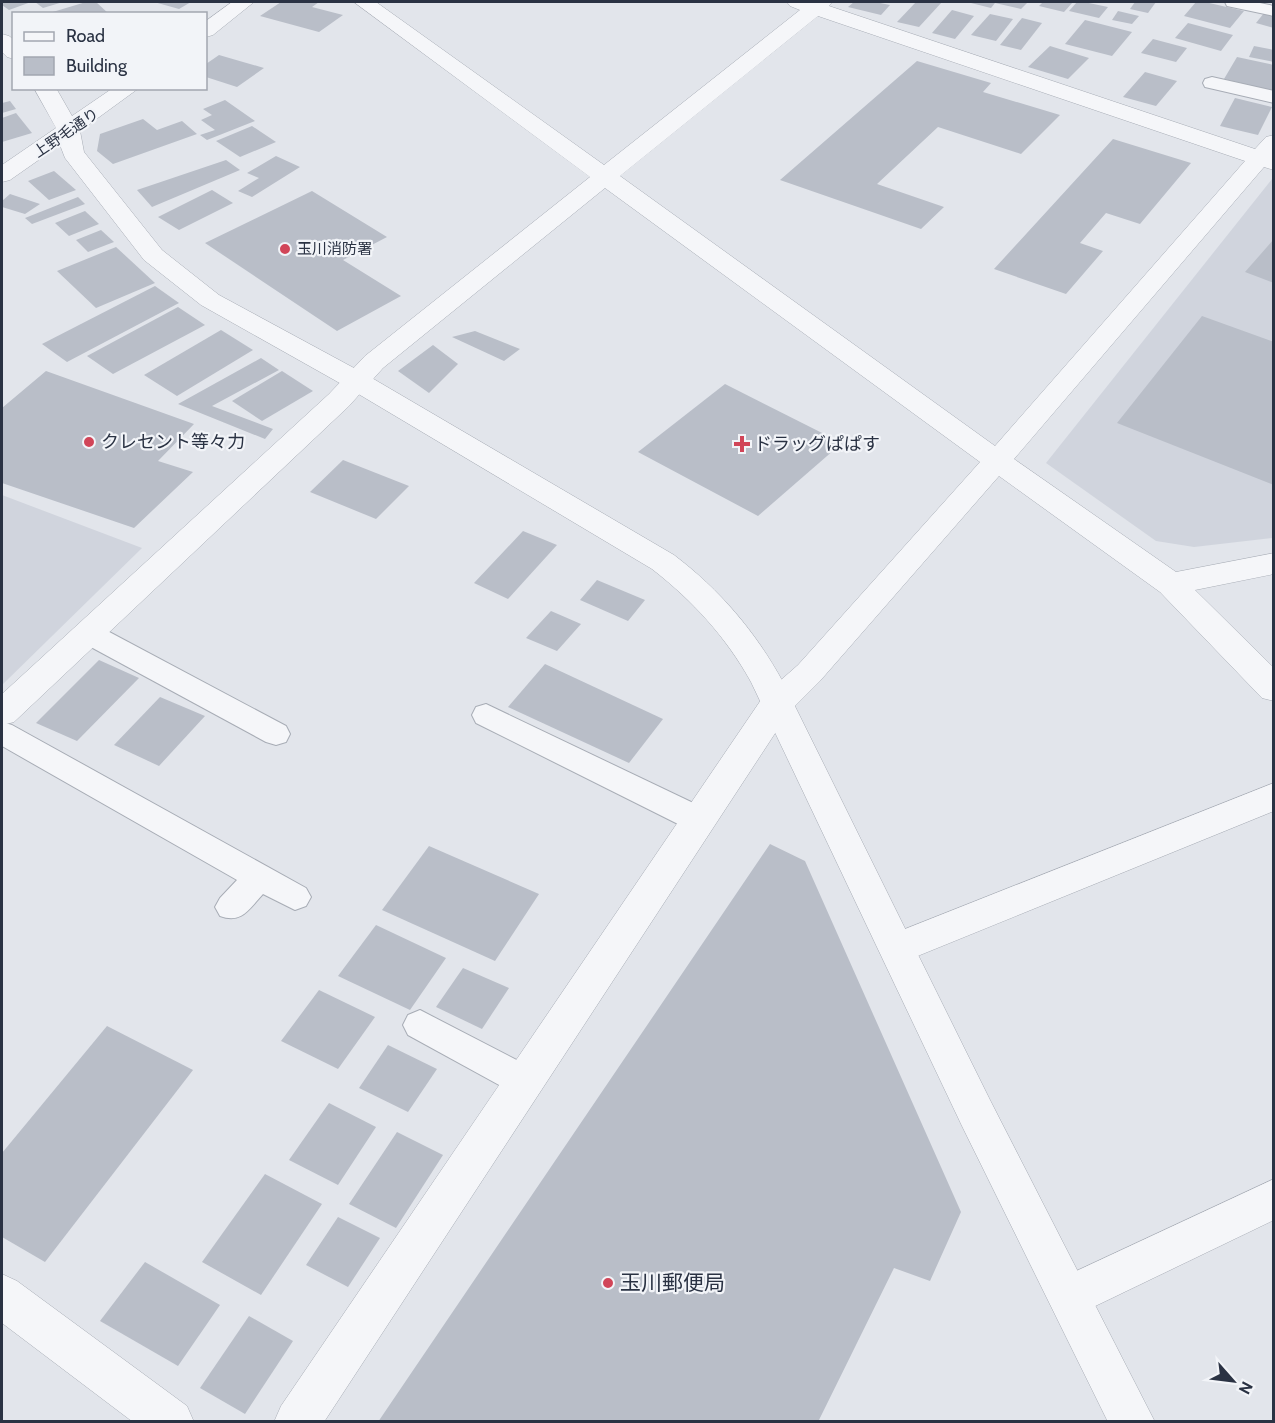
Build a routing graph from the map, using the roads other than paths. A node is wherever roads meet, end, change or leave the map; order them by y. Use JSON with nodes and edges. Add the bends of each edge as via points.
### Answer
{"nodes":[{"id":1,"x":244,"y":2,"type":"edge"},
{"id":2,"x":364,"y":2,"type":"edge"},
{"id":3,"x":1233,"y":2,"type":"edge"},
{"id":4,"x":811,"y":3,"type":"edge"},
{"id":5,"x":1274,"y":11,"type":"edge"},
{"id":6,"x":207,"y":30,"type":"edge"},
{"id":7,"x":1212,"y":83,"type":"dead end"},
{"id":8,"x":47,"y":90,"type":"edge"},
{"id":9,"x":125,"y":90,"type":"edge"},
{"id":10,"x":1274,"y":97,"type":"edge"},
{"id":11,"x":69,"y":131,"type":"junction"},
{"id":12,"x":1269,"y":155,"type":"edge"},
{"id":13,"x":2,"y":175,"type":"edge"},
{"id":14,"x":605,"y":176,"type":"junction"},
{"id":15,"x":355,"y":380,"type":"junction"},
{"id":16,"x":997,"y":461,"type":"junction"},
{"id":17,"x":1274,"y":563,"type":"edge"},
{"id":18,"x":1171,"y":584,"type":"junction"},
{"id":19,"x":88,"y":633,"type":"junction"},
{"id":20,"x":1274,"y":689,"type":"edge"},
{"id":21,"x":777,"y":703,"type":"junction"},
{"id":22,"x":2,"y":713,"type":"edge"},
{"id":23,"x":486,"y":715,"type":"dead end"},
{"id":24,"x":2,"y":733,"type":"edge"},
{"id":25,"x":276,"y":734,"type":"dead end"},
{"id":26,"x":1274,"y":796,"type":"edge"},
{"id":27,"x":699,"y":820,"type":"junction"},
{"id":28,"x":259,"y":877,"type":"junction"},
{"id":29,"x":295,"y":897,"type":"dead end"},
{"id":30,"x":231,"y":907,"type":"dead end"},
{"id":31,"x":898,"y":948,"type":"junction"},
{"id":32,"x":420,"y":1025,"type":"dead end"},
{"id":33,"x":524,"y":1081,"type":"junction"},
{"id":34,"x":1274,"y":1199,"type":"edge"},
{"id":35,"x":2,"y":1296,"type":"edge"},
{"id":36,"x":1070,"y":1296,"type":"junction"},
{"id":37,"x":171,"y":1422,"type":"edge"},
{"id":38,"x":297,"y":1422,"type":"edge"},
{"id":39,"x":1132,"y":1422,"type":"edge"}],
"edges":[{"from":1,"to":6,"type":"street"},
{"from":2,"to":14,"type":"street"},
{"from":3,"to":5,"type":"lane"},
{"from":4,"to":12,"type":"street"},
{"from":4,"to":14,"type":"street"},
{"from":7,"to":10,"type":"lane"},
{"from":8,"to":11,"type":"street"},
{"from":9,"to":11,"type":"street","name":"上野毛通り"},
{"from":11,"to":13,"type":"street","name":"上野毛通り"},
{"from":11,"to":15,"type":"street","via":[[73,153],[153,255],[210,300]]},
{"from":12,"to":16,"type":"street"},
{"from":14,"to":15,"type":"street"},
{"from":14,"to":16,"type":"street"},
{"from":15,"to":19,"type":"street","via":[[339,400]]},
{"from":15,"to":21,"type":"street","via":[[682,576],[731,624]]},
{"from":16,"to":18,"type":"street"},
{"from":16,"to":21,"type":"street"},
{"from":17,"to":18,"type":"street"},
{"from":18,"to":20,"type":"street"},
{"from":19,"to":22,"type":"street"},
{"from":19,"to":25,"type":"lane"},
{"from":21,"to":27,"type":"street"},
{"from":21,"to":31,"type":"street"},
{"from":23,"to":27,"type":"lane"},
{"from":24,"to":28,"type":"lane"},
{"from":26,"to":31,"type":"street"},
{"from":27,"to":33,"type":"street"},
{"from":28,"to":29,"type":"lane"},
{"from":28,"to":30,"type":"lane"},
{"from":31,"to":36,"type":"street","via":[[976,1113]]},
{"from":32,"to":33,"type":"lane"},
{"from":33,"to":38,"type":"street"},
{"from":34,"to":36,"type":"street"},
{"from":35,"to":37,"type":"street"},
{"from":36,"to":39,"type":"street"}]}
